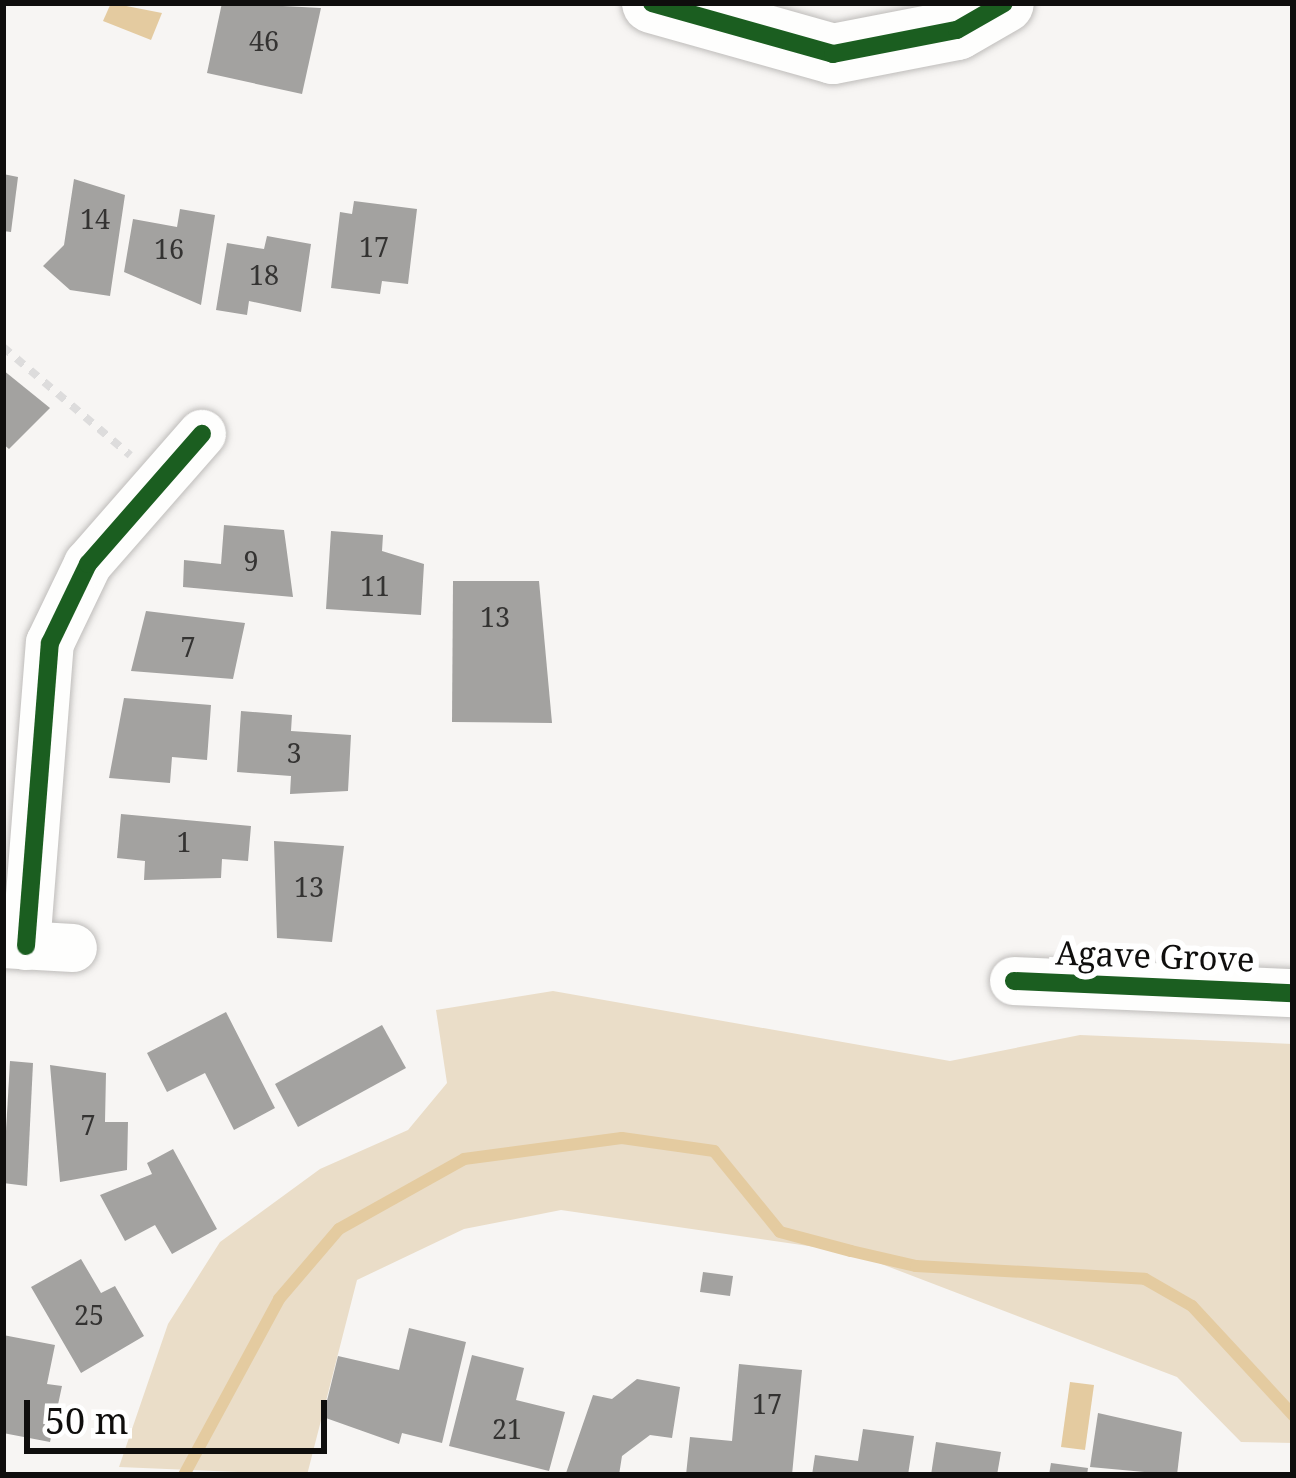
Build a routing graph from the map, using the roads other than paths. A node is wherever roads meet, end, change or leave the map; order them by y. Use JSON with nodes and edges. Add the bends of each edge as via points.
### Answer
{"nodes":[{"id":1,"x":652,"y":3,"type":"edge"},
{"id":2,"x":1004,"y":3,"type":"edge"},
{"id":3,"x":202,"y":434,"type":"dead end"},
{"id":4,"x":34,"y":946,"type":"edge"},
{"id":5,"x":1014,"y":981,"type":"dead end"},
{"id":6,"x":1293,"y":994,"type":"edge"}],
"edges":[{"from":1,"to":2,"type":"street","via":[[833,54],[956,30]]},
{"from":3,"to":4,"type":"street","via":[[88,564],[50,643]]},
{"from":5,"to":6,"type":"street","name":"Agave Grove"}]}
